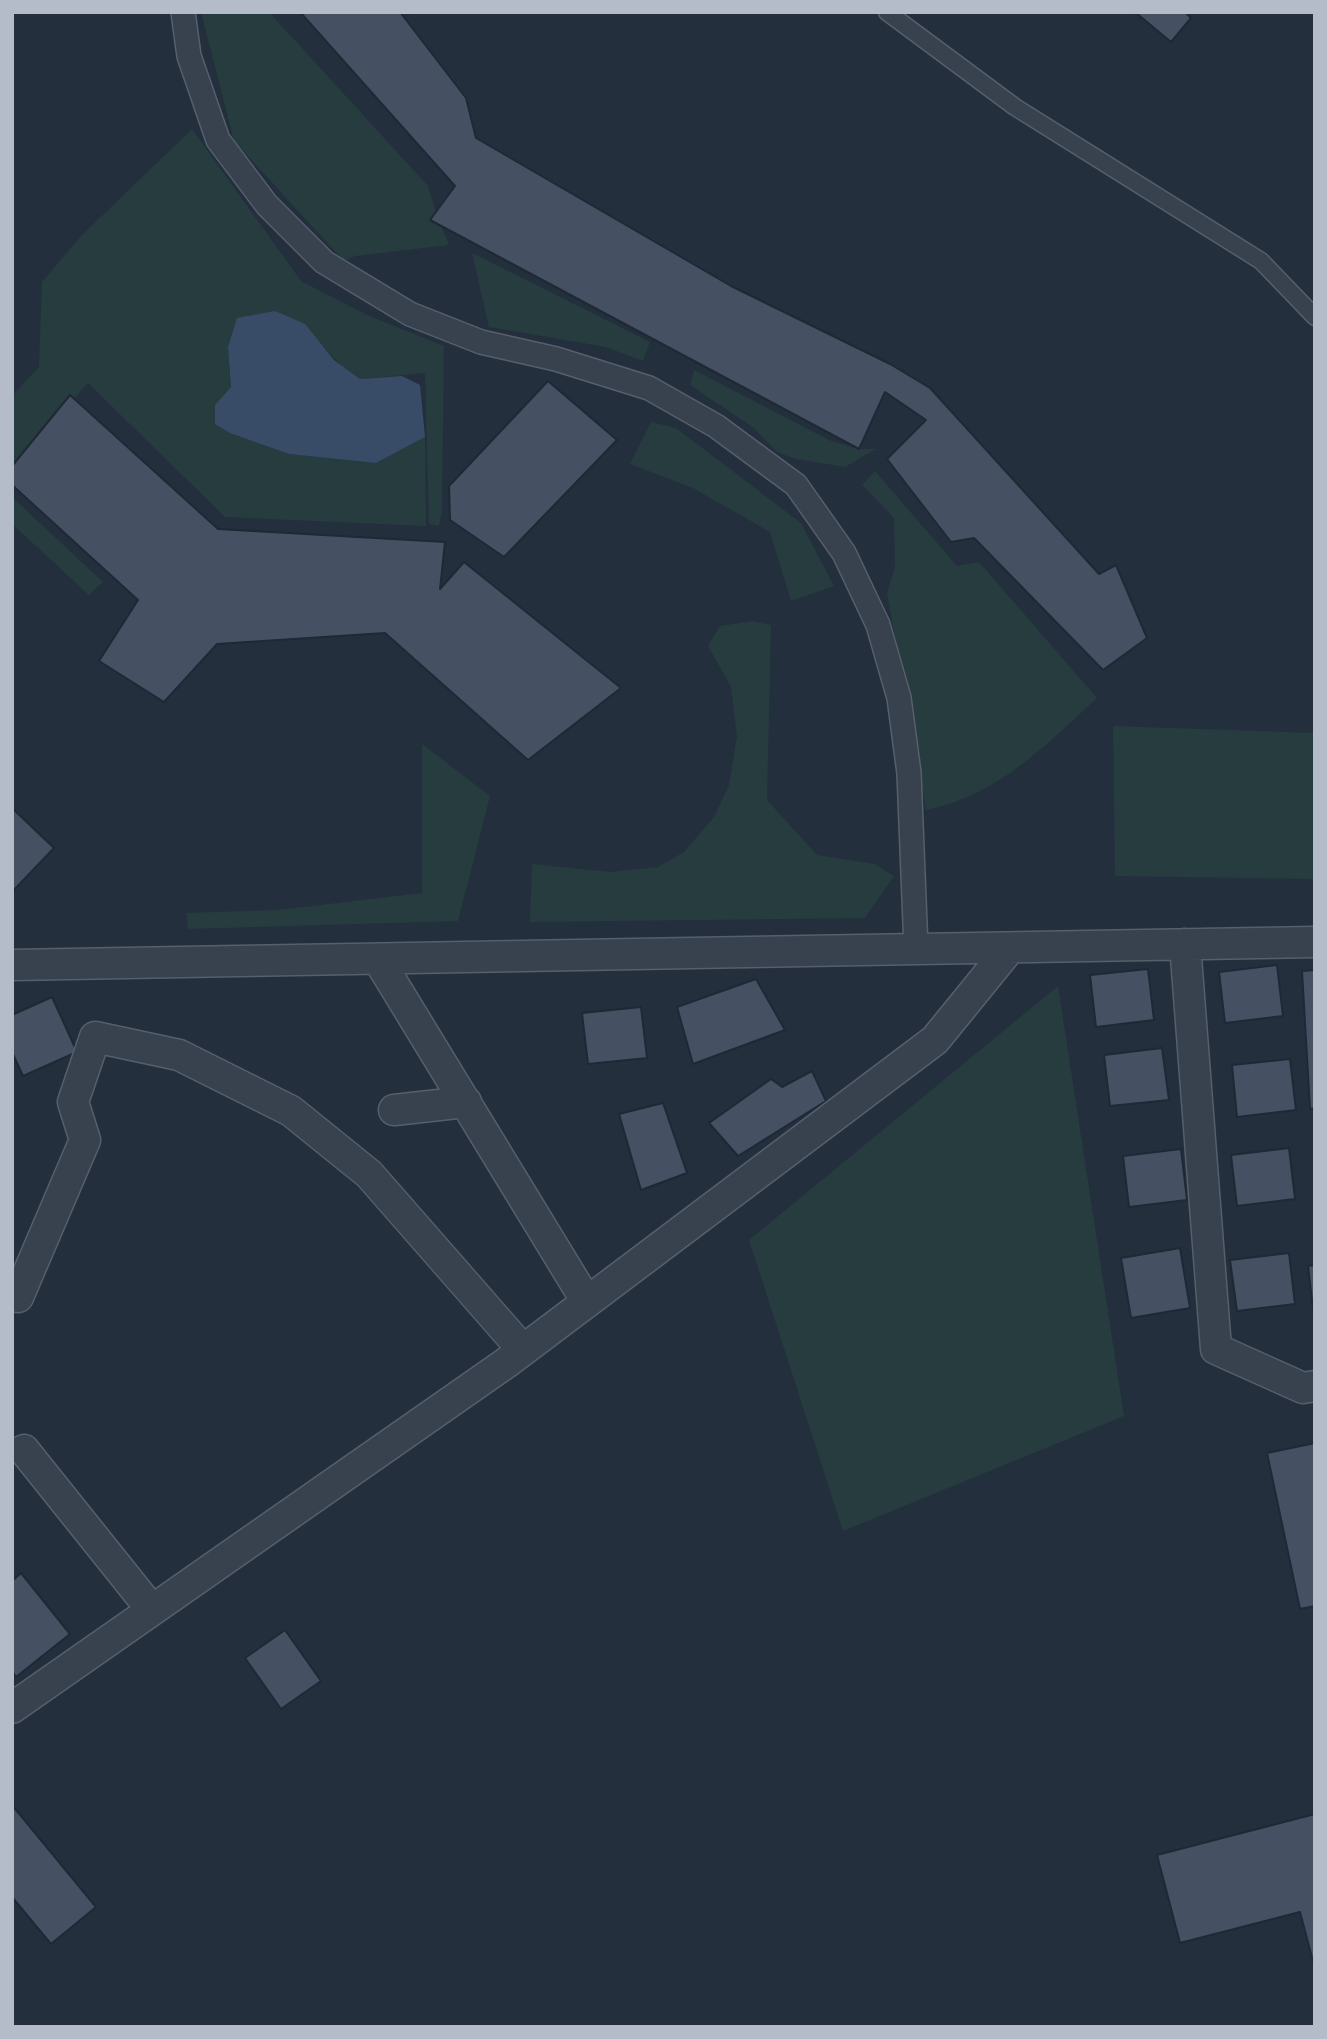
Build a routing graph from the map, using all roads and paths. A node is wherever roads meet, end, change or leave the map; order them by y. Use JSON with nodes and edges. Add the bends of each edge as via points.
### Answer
{"nodes":[{"id":1,"x":183,"y":12,"type":"edge"},
{"id":2,"x":887,"y":12,"type":"edge"},
{"id":3,"x":1315,"y":317,"type":"edge"},
{"id":4,"x":1315,"y":942,"type":"edge"},
{"id":5,"x":1185,"y":944,"type":"junction"},
{"id":6,"x":916,"y":949,"type":"junction"},
{"id":7,"x":1009,"y":949,"type":"junction"},
{"id":8,"x":379,"y":959,"type":"junction"},
{"id":9,"x":12,"y":965,"type":"edge"},
{"id":10,"x":466,"y":1102,"type":"junction"},
{"id":11,"x":394,"y":1110,"type":"dead end"},
{"id":12,"x":18,"y":1297,"type":"dead end"},
{"id":13,"x":587,"y":1302,"type":"junction"},
{"id":14,"x":523,"y":1350,"type":"junction"},
{"id":15,"x":1315,"y":1386,"type":"edge"},
{"id":16,"x":24,"y":1450,"type":"dead end"},
{"id":17,"x":152,"y":1611,"type":"junction"},
{"id":18,"x":12,"y":1708,"type":"edge"}],
"edges":[{"from":1,"to":6,"type":"street","via":[[189,56],[218,140],[267,205],[324,262],[410,314],[481,342],[649,388],[716,426],[796,485],[844,553],[878,625],[899,698],[909,773]]},
{"from":2,"to":3,"type":"lane","via":[[1015,107],[1261,261]]},
{"from":4,"to":5,"type":"street"},
{"from":5,"to":7,"type":"street"},
{"from":5,"to":15,"type":"street","via":[[1216,1349],[1303,1388]]},
{"from":6,"to":7,"type":"street"},
{"from":6,"to":8,"type":"street"},
{"from":7,"to":13,"type":"street","via":[[935,1040]]},
{"from":8,"to":9,"type":"street"},
{"from":8,"to":10,"type":"street"},
{"from":10,"to":11,"type":"street"},
{"from":10,"to":13,"type":"street"},
{"from":12,"to":14,"type":"street","via":[[85,1140],[73,1102],[95,1037],[179,1055],[291,1111],[369,1174]]},
{"from":13,"to":14,"type":"street"},
{"from":14,"to":17,"type":"street"},
{"from":16,"to":17,"type":"street"},
{"from":17,"to":18,"type":"street"}]}
